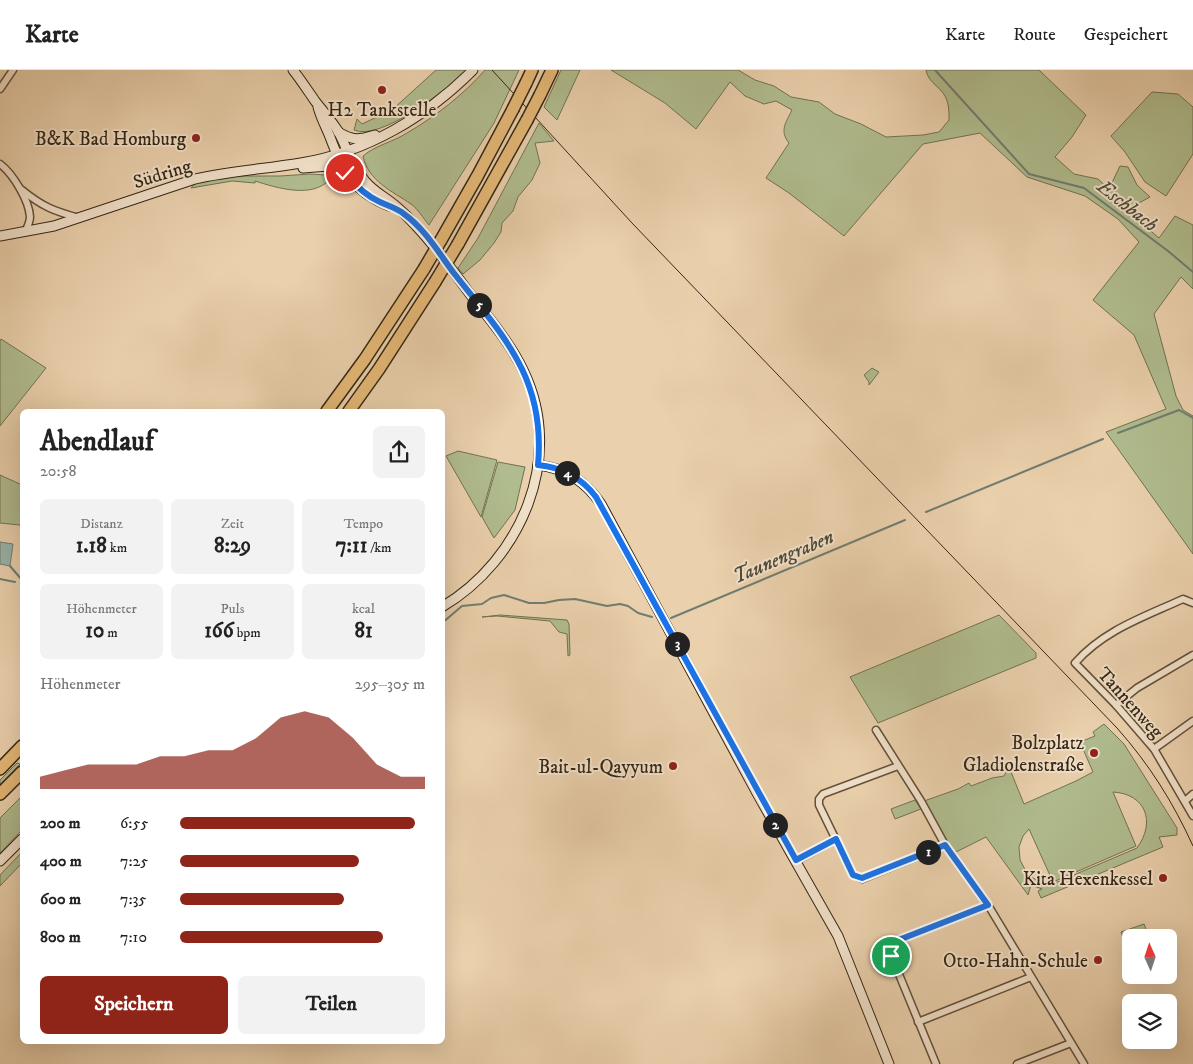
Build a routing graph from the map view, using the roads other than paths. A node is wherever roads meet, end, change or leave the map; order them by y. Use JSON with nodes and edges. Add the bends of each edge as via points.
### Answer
{"nodes":[{"id":1,"x":14,"y":70,"type":"edge"},
{"id":2,"x":293,"y":70,"type":"edge"},
{"id":3,"x":473,"y":70,"type":"edge"},
{"id":4,"x":532,"y":70,"type":"edge"},
{"id":5,"x":552,"y":70,"type":"edge"},
{"id":6,"x":0,"y":89,"type":"edge"},
{"id":7,"x":316,"y":102,"type":"junction"},
{"id":8,"x":399,"y":127,"type":"junction"},
{"id":9,"x":338,"y":132,"type":"junction"},
{"id":10,"x":347,"y":152,"type":"junction"},
{"id":11,"x":336,"y":155,"type":"junction"},
{"id":12,"x":0,"y":164,"type":"edge"},
{"id":13,"x":260,"y":169,"type":"junction"},
{"id":14,"x":345,"y":173,"type":"junction"},
{"id":15,"x":21,"y":190,"type":"junction"},
{"id":16,"x":404,"y":213,"type":"junction"},
{"id":17,"x":80,"y":218,"type":"junction"},
{"id":18,"x":25,"y":232,"type":"junction"},
{"id":19,"x":0,"y":236,"type":"edge"},
{"id":20,"x":328,"y":409,"type":"edge"},
{"id":21,"x":350,"y":409,"type":"edge"},
{"id":22,"x":538,"y":465,"type":"junction"},
{"id":23,"x":1193,"y":603,"type":"edge"},
{"id":24,"x":445,"y":605,"type":"edge"},
{"id":25,"x":1193,"y":655,"type":"edge"},
{"id":26,"x":1116,"y":705,"type":"junction"},
{"id":27,"x":1193,"y":721,"type":"edge"},
{"id":28,"x":876,"y":730,"type":"dead end"},
{"id":29,"x":20,"y":748,"type":"edge"},
{"id":30,"x":1154,"y":749,"type":"junction"},
{"id":31,"x":898,"y":766,"type":"junction"},
{"id":32,"x":0,"y":769,"type":"edge"},
{"id":33,"x":20,"y":774,"type":"edge"},
{"id":34,"x":0,"y":794,"type":"edge"},
{"id":35,"x":1193,"y":794,"type":"edge"},
{"id":36,"x":1185,"y":801,"type":"junction"},
{"id":37,"x":1193,"y":816,"type":"edge"},
{"id":38,"x":836,"y":839,"type":"junction"},
{"id":39,"x":20,"y":841,"type":"edge"},
{"id":40,"x":945,"y":845,"type":"junction"},
{"id":41,"x":796,"y":860,"type":"junction"},
{"id":42,"x":0,"y":861,"type":"edge"},
{"id":43,"x":988,"y":905,"type":"junction"},
{"id":44,"x":1031,"y":977,"type":"junction"},
{"id":45,"x":918,"y":1022,"type":"junction"},
{"id":46,"x":1071,"y":1043,"type":"junction"},
{"id":47,"x":889,"y":1064,"type":"edge"},
{"id":48,"x":936,"y":1064,"type":"edge"},
{"id":49,"x":1017,"y":1064,"type":"edge"},
{"id":50,"x":1084,"y":1064,"type":"edge"}],
"edges":[{"from":1,"to":6,"type":"street"},
{"from":2,"to":7,"type":"main road"},
{"from":3,"to":8,"type":"main road","via":[[441,100]]},
{"from":4,"to":20,"type":"highway","bridge":true,"via":[[478,175],[424,269]]},
{"from":5,"to":21,"type":"highway","bridge":true,"via":[[436,282]]},
{"from":7,"to":9,"type":"main road"},
{"from":7,"to":11,"type":"main road"},
{"from":8,"to":9,"type":"main road","via":[[358,140]]},
{"from":8,"to":10,"type":"main road","name":"Südring"},
{"from":9,"to":10,"type":"main road"},
{"from":10,"to":11,"type":"main road","name":"Südring"},
{"from":10,"to":16,"type":"main road","via":[[365,182]]},
{"from":11,"to":13,"type":"main road","name":"Südring"},
{"from":11,"to":14,"type":"main road"},
{"from":12,"to":15,"type":"street"},
{"from":13,"to":14,"type":"main road","via":[[279,171],[328,166]]},
{"from":13,"to":17,"type":"main road","name":"Südring","via":[[195,179]]},
{"from":14,"to":16,"type":"main road","via":[[374,199]]},
{"from":15,"to":17,"type":"street","via":[[38,204]]},
{"from":15,"to":18,"type":"street","via":[[30,218]]},
{"from":16,"to":22,"type":"main road","via":[[486,314],[525,372],[538,417]]},
{"from":17,"to":18,"type":"main road","name":"Südring"},
{"from":18,"to":19,"type":"main road","name":"Südring"},
{"from":22,"to":24,"type":"main road","via":[[528,508],[507,547],[473,586]]},
{"from":22,"to":41,"type":"main road","via":[[569,474],[587,486],[596,497]]},
{"from":23,"to":26,"type":"street","name":"Tannenweg","via":[[1183,599],[1113,631],[1087,649],[1075,663]]},
{"from":25,"to":26,"type":"street","via":[[1137,688]]},
{"from":26,"to":30,"type":"street","name":"Tannenweg"},
{"from":27,"to":30,"type":"street"},
{"from":28,"to":31,"type":"street"},
{"from":29,"to":32,"type":"highway"},
{"from":30,"to":36,"type":"street","name":"Tannenweg"},
{"from":31,"to":38,"type":"street","via":[[823,794],[819,805]]},
{"from":31,"to":40,"type":"street"},
{"from":33,"to":34,"type":"highway"},
{"from":35,"to":36,"type":"street"},
{"from":36,"to":37,"type":"street","name":"Tannenweg"},
{"from":38,"to":40,"type":"street","via":[[853,875],[862,878]]},
{"from":38,"to":41,"type":"street"},
{"from":39,"to":42,"type":"main road"},
{"from":40,"to":43,"type":"street"},
{"from":41,"to":47,"type":"main road","via":[[838,936]]},
{"from":43,"to":44,"type":"street"},
{"from":43,"to":45,"type":"street","via":[[896,941],[892,947],[891,956]]},
{"from":44,"to":45,"type":"street"},
{"from":44,"to":46,"type":"street"},
{"from":45,"to":48,"type":"street"},
{"from":46,"to":49,"type":"street"},
{"from":46,"to":50,"type":"street"}]}
